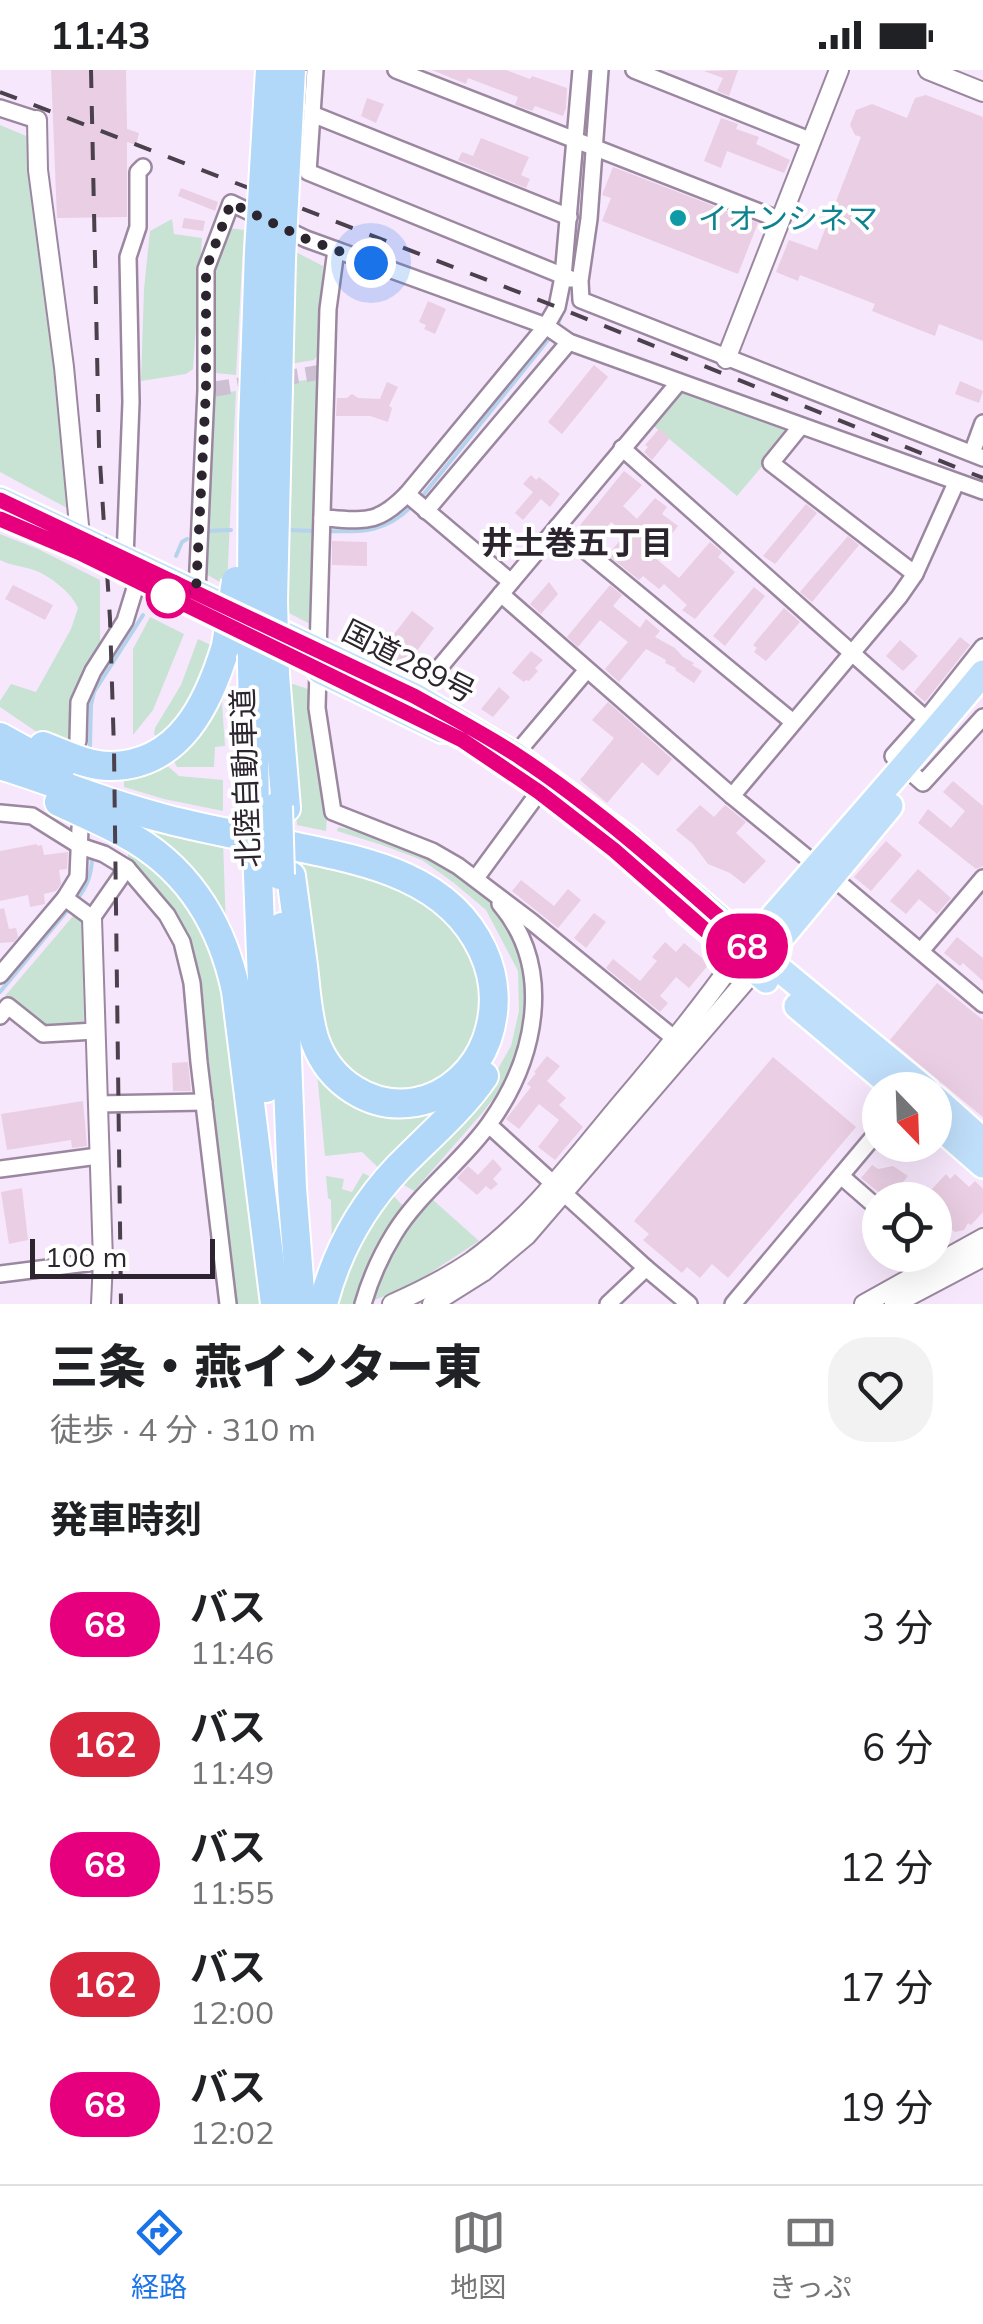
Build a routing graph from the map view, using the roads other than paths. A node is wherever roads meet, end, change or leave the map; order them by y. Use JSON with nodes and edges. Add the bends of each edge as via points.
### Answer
{"nodes":[{"id":1,"x":270,"y":70,"type":"edge"},
{"id":2,"x":292,"y":70,"type":"edge"},
{"id":3,"x":315,"y":70,"type":"edge"},
{"id":4,"x":396,"y":70,"type":"edge"},
{"id":5,"x":580,"y":70,"type":"edge"},
{"id":6,"x":600,"y":70,"type":"edge"},
{"id":7,"x":634,"y":70,"type":"edge"},
{"id":8,"x":839,"y":70,"type":"edge"},
{"id":9,"x":928,"y":70,"type":"edge"},
{"id":10,"x":983,"y":92,"type":"edge"},
{"id":11,"x":0,"y":108,"type":"edge"},
{"id":12,"x":312,"y":114,"type":"junction"},
{"id":13,"x":37,"y":120,"type":"joint"},
{"id":14,"x":812,"y":141,"type":"junction"},
{"id":15,"x":583,"y":142,"type":"junction"},
{"id":16,"x":143,"y":168,"type":"dead end"},
{"id":17,"x":569,"y":217,"type":"junction"},
{"id":18,"x":780,"y":220,"type":"junction"},
{"id":19,"x":336,"y":250,"type":"junction"},
{"id":20,"x":270,"y":256,"type":"junction"},
{"id":21,"x":572,"y":279,"type":"junction"},
{"id":22,"x":557,"y":335,"type":"junction"},
{"id":23,"x":726,"y":359,"type":"junction"},
{"id":24,"x":679,"y":382,"type":"junction"},
{"id":25,"x":983,"y":423,"type":"edge"},
{"id":26,"x":800,"y":426,"type":"junction"},
{"id":27,"x":622,"y":448,"type":"junction"},
{"id":28,"x":977,"y":456,"type":"edge"},
{"id":29,"x":956,"y":484,"type":"junction"},
{"id":30,"x":983,"y":491,"type":"edge"},
{"id":31,"x":0,"y":500,"type":"edge"},
{"id":32,"x":416,"y":503,"type":"junction"},
{"id":33,"x":0,"y":519,"type":"edge"},
{"id":34,"x":556,"y":527,"type":"junction"},
{"id":35,"x":321,"y":529,"type":"junction"},
{"id":36,"x":80,"y":536,"type":"junction"},
{"id":37,"x":125,"y":558,"type":"junction"},
{"id":38,"x":915,"y":574,"type":"junction"},
{"id":39,"x":137,"y":582,"type":"junction"},
{"id":40,"x":506,"y":588,"type":"junction"},
{"id":41,"x":196,"y":591,"type":"junction"},
{"id":42,"x":254,"y":591,"type":"junction"},
{"id":43,"x":983,"y":647,"type":"edge"},
{"id":44,"x":852,"y":651,"type":"junction"},
{"id":45,"x":318,"y":660,"type":"junction"},
{"id":46,"x":586,"y":671,"type":"junction"},
{"id":47,"x":983,"y":674,"type":"edge"},
{"id":48,"x":983,"y":695,"type":"edge"},
{"id":49,"x":410,"y":704,"type":"junction"},
{"id":50,"x":983,"y":717,"type":"edge"},
{"id":51,"x":926,"y":718,"type":"junction"},
{"id":52,"x":792,"y":722,"type":"junction"},
{"id":53,"x":0,"y":729,"type":"edge"},
{"id":54,"x":0,"y":738,"type":"edge"},
{"id":55,"x":78,"y":741,"type":"dead end"},
{"id":56,"x":515,"y":755,"type":"junction"},
{"id":57,"x":0,"y":766,"type":"edge"},
{"id":58,"x":910,"y":771,"type":"junction"},
{"id":59,"x":0,"y":775,"type":"edge"},
{"id":60,"x":539,"y":792,"type":"junction"},
{"id":61,"x":732,"y":796,"type":"junction"},
{"id":62,"x":0,"y":812,"type":"edge"},
{"id":63,"x":80,"y":828,"type":"dead end"},
{"id":64,"x":82,"y":847,"type":"junction"},
{"id":65,"x":127,"y":868,"type":"junction"},
{"id":66,"x":824,"y":871,"type":"junction"},
{"id":67,"x":276,"y":875,"type":"junction"},
{"id":68,"x":480,"y":882,"type":"junction"},
{"id":69,"x":982,"y":882,"type":"edge"},
{"id":70,"x":76,"y":907,"type":"junction"},
{"id":71,"x":921,"y":951,"type":"junction"},
{"id":72,"x":751,"y":957,"type":"junction"},
{"id":73,"x":0,"y":975,"type":"edge"},
{"id":74,"x":983,"y":1004,"type":"edge"},
{"id":75,"x":0,"y":1016,"type":"edge"},
{"id":76,"x":95,"y":1031,"type":"junction"},
{"id":77,"x":675,"y":1040,"type":"junction"},
{"id":78,"x":877,"y":1072,"type":"edge"},
{"id":79,"x":902,"y":1072,"type":"edge"},
{"id":80,"x":204,"y":1102,"type":"junction"},
{"id":81,"x":97,"y":1104,"type":"junction"},
{"id":82,"x":952,"y":1113,"type":"edge"},
{"id":83,"x":488,"y":1125,"type":"junction"},
{"id":84,"x":952,"y":1138,"type":"edge"},
{"id":85,"x":983,"y":1140,"type":"edge"},
{"id":86,"x":862,"y":1151,"type":"edge"},
{"id":87,"x":98,"y":1156,"type":"junction"},
{"id":88,"x":983,"y":1165,"type":"edge"},
{"id":89,"x":0,"y":1169,"type":"edge"},
{"id":90,"x":841,"y":1176,"type":"junction"},
{"id":91,"x":560,"y":1188,"type":"junction"},
{"id":92,"x":862,"y":1194,"type":"edge"},
{"id":93,"x":983,"y":1238,"type":"edge"},
{"id":94,"x":952,"y":1252,"type":"edge"},
{"id":95,"x":983,"y":1257,"type":"edge"},
{"id":96,"x":103,"y":1261,"type":"junction"},
{"id":97,"x":646,"y":1268,"type":"junction"},
{"id":98,"x":914,"y":1272,"type":"edge"},
{"id":99,"x":0,"y":1274,"type":"edge"},
{"id":100,"x":101,"y":1304,"type":"edge"},
{"id":101,"x":228,"y":1304,"type":"edge"},
{"id":102,"x":277,"y":1304,"type":"edge"},
{"id":103,"x":300,"y":1304,"type":"edge"},
{"id":104,"x":322,"y":1304,"type":"edge"},
{"id":105,"x":362,"y":1304,"type":"edge"},
{"id":106,"x":392,"y":1304,"type":"edge"},
{"id":107,"x":432,"y":1304,"type":"edge"},
{"id":108,"x":608,"y":1304,"type":"edge"},
{"id":109,"x":689,"y":1304,"type":"edge"},
{"id":110,"x":733,"y":1304,"type":"edge"},
{"id":111,"x":864,"y":1304,"type":"edge"},
{"id":112,"x":894,"y":1304,"type":"edge"}],
"edges":[{"from":1,"to":20,"type":"highway","name":"北陸自動車道","bridge":true},
{"from":2,"to":20,"type":"highway","name":"北陸自動車道","bridge":true},
{"from":3,"to":12,"type":"street"},
{"from":4,"to":15,"type":"street"},
{"from":5,"to":15,"type":"street"},
{"from":6,"to":15,"type":"street"},
{"from":7,"to":14,"type":"street"},
{"from":8,"to":14,"type":"street"},
{"from":9,"to":10,"type":"street"},
{"from":11,"to":13,"type":"street"},
{"from":12,"to":17,"type":"street"},
{"from":12,"to":21,"type":"street","via":[[308,172]]},
{"from":13,"to":36,"type":"street"},
{"from":14,"to":18,"type":"street"},
{"from":15,"to":17,"type":"street"},
{"from":15,"to":18,"type":"street"},
{"from":15,"to":21,"type":"street","via":[[589,219]]},
{"from":16,"to":37,"type":"street","via":[[128,257]]},
{"from":17,"to":21,"type":"street"},
{"from":18,"to":23,"type":"street"},
{"from":19,"to":22,"type":"street"},
{"from":19,"to":35,"type":"street","via":[[324,372]]},
{"from":19,"to":41,"type":"street","via":[[231,203],[206,269],[210,390]]},
{"from":20,"to":42,"type":"highway","name":"北陸自動車道","via":[[254,426]]},
{"from":21,"to":22,"type":"street","via":[[557,307]]},
{"from":21,"to":23,"type":"street","via":[[580,300]]},
{"from":22,"to":24,"type":"street"},
{"from":22,"to":32,"type":"street"},
{"from":22,"to":32,"type":"street"},
{"from":23,"to":28,"type":"street"},
{"from":24,"to":26,"type":"street"},
{"from":24,"to":27,"type":"street"},
{"from":25,"to":28,"type":"street"},
{"from":26,"to":29,"type":"street"},
{"from":26,"to":38,"type":"street","via":[[770,463]]},
{"from":27,"to":34,"type":"street"},
{"from":27,"to":44,"type":"street"},
{"from":29,"to":30,"type":"street"},
{"from":29,"to":38,"type":"street"},
{"from":31,"to":36,"type":"highway","name":"国道289号"},
{"from":32,"to":35,"type":"street"},
{"from":32,"to":40,"type":"street"},
{"from":33,"to":39,"type":"highway","name":"国道289号"},
{"from":34,"to":40,"type":"street"},
{"from":34,"to":52,"type":"street"},
{"from":35,"to":45,"type":"street"},
{"from":36,"to":37,"type":"highway","name":"国道289号"},
{"from":37,"to":41,"type":"highway","name":"国道289号"},
{"from":38,"to":44,"type":"street"},
{"from":39,"to":45,"type":"highway","name":"国道289号"},
{"from":39,"to":55,"type":"street","via":[[125,621],[78,702]]},
{"from":40,"to":46,"type":"street"},
{"from":40,"to":49,"type":"street"},
{"from":41,"to":45,"type":"highway","name":"国道289号"},
{"from":42,"to":53,"type":"highway","bridge":true,"via":[[203,708],[177,740],[144,760],[88,763]]},
{"from":42,"to":67,"type":"highway","name":"北陸自動車道","bridge":true},
{"from":43,"to":51,"type":"street"},
{"from":44,"to":51,"type":"street"},
{"from":44,"to":52,"type":"street"},
{"from":45,"to":49,"type":"highway","name":"国道289号"},
{"from":45,"to":68,"type":"street","via":[[317,708],[334,812],[432,851]]},
{"from":46,"to":56,"type":"street"},
{"from":46,"to":61,"type":"street"},
{"from":47,"to":58,"type":"highway"},
{"from":48,"to":58,"type":"highway"},
{"from":49,"to":56,"type":"highway","name":"国道289号"},
{"from":49,"to":60,"type":"highway","name":"国道289号"},
{"from":50,"to":58,"type":"street","via":[[924,783]]},
{"from":51,"to":58,"type":"street","via":[[893,756]]},
{"from":52,"to":61,"type":"street"},
{"from":54,"to":104,"type":"highway","via":[[118,793],[392,856],[455,891],[492,936],[507,988],[502,1042],[463,1102],[373,1198],[340,1252]]},
{"from":56,"to":72,"type":"highway","name":"国道289号","via":[[627,838]]},
{"from":57,"to":67,"type":"highway","via":[[165,819],[370,864],[429,889],[470,927],[492,980],[488,1036],[460,1080],[434,1097],[399,1104],[363,1096],[333,1073],[315,1041]]},
{"from":58,"to":66,"type":"highway"},
{"from":59,"to":102,"type":"highway","via":[[135,838],[177,872],[210,915],[236,991]]},
{"from":60,"to":68,"type":"street"},
{"from":60,"to":72,"type":"highway","name":"国道289号"},
{"from":61,"to":66,"type":"street"},
{"from":62,"to":64,"type":"street","via":[[32,816]]},
{"from":63,"to":64,"type":"street"},
{"from":64,"to":65,"type":"street"},
{"from":64,"to":70,"type":"street"},
{"from":65,"to":70,"type":"street"},
{"from":65,"to":80,"type":"street","via":[[182,942]]},
{"from":66,"to":71,"type":"street"},
{"from":66,"to":72,"type":"highway"},
{"from":67,"to":102,"type":"highway","name":"北陸自動車道","via":[[264,1053]]},
{"from":67,"to":103,"type":"highway","name":"北陸自動車道"},
{"from":68,"to":77,"type":"street"},
{"from":68,"to":83,"type":"street","via":[[528,950],[534,991],[532,1030],[516,1078]]},
{"from":69,"to":71,"type":"street"},
{"from":70,"to":73,"type":"street"},
{"from":70,"to":76,"type":"street"},
{"from":71,"to":74,"type":"street"},
{"from":72,"to":77,"type":"street"},
{"from":72,"to":78,"type":"highway","name":"国道289号"},
{"from":72,"to":79,"type":"highway","name":"国道289号"},
{"from":72,"to":91,"type":"street"},
{"from":75,"to":76,"type":"street","via":[[8,1006],[43,1034]]},
{"from":76,"to":81,"type":"street"},
{"from":77,"to":91,"type":"street"},
{"from":80,"to":81,"type":"street"},
{"from":80,"to":101,"type":"street"},
{"from":81,"to":87,"type":"street"},
{"from":82,"to":85,"type":"highway"},
{"from":83,"to":91,"type":"street"},
{"from":83,"to":105,"type":"street","via":[[394,1234]]},
{"from":84,"to":88,"type":"highway"},
{"from":86,"to":90,"type":"street"},
{"from":87,"to":89,"type":"street"},
{"from":87,"to":96,"type":"street"},
{"from":90,"to":92,"type":"street"},
{"from":90,"to":110,"type":"street"},
{"from":91,"to":97,"type":"street"},
{"from":91,"to":106,"type":"street","via":[[472,1260]]},
{"from":91,"to":107,"type":"street","via":[[527,1236]]},
{"from":93,"to":94,"type":"street"},
{"from":95,"to":112,"type":"street"},
{"from":96,"to":99,"type":"street"},
{"from":96,"to":100,"type":"street"},
{"from":97,"to":108,"type":"street"},
{"from":97,"to":109,"type":"street"},
{"from":98,"to":111,"type":"street"}]}
